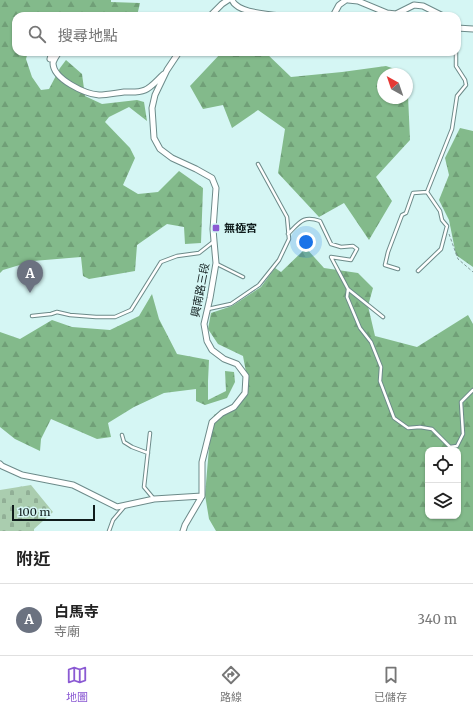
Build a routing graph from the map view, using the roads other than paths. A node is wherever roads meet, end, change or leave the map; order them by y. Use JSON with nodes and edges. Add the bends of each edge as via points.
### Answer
{"nodes":[{"id":1,"x":228,"y":0,"type":"edge"},
{"id":2,"x":232,"y":0,"type":"edge"},
{"id":3,"x":347,"y":0,"type":"edge"},
{"id":4,"x":214,"y":12,"type":"edge"},
{"id":5,"x":254,"y":12,"type":"edge"},
{"id":6,"x":335,"y":12,"type":"edge"},
{"id":7,"x":385,"y":12,"type":"edge"},
{"id":8,"x":400,"y":12,"type":"edge"},
{"id":9,"x":435,"y":12,"type":"edge"},
{"id":10,"x":461,"y":28,"type":"edge"},
{"id":11,"x":473,"y":29,"type":"edge"},
{"id":12,"x":51,"y":56,"type":"edge"},
{"id":13,"x":56,"y":56,"type":"edge"},
{"id":14,"x":176,"y":56,"type":"edge"},
{"id":15,"x":456,"y":56,"type":"edge"},
{"id":16,"x":50,"y":59,"type":"dead end"},
{"id":17,"x":167,"y":70,"type":"junction"},
{"id":18,"x":258,"y":164,"type":"dead end"},
{"id":19,"x":427,"y":192,"type":"junction"},
{"id":20,"x":288,"y":234,"type":"junction"},
{"id":21,"x":214,"y":241,"type":"junction"},
{"id":22,"x":216,"y":264,"type":"junction"},
{"id":23,"x":398,"y":268,"type":"dead end"},
{"id":24,"x":418,"y":271,"type":"dead end"},
{"id":25,"x":244,"y":277,"type":"dead end"},
{"id":26,"x":348,"y":289,"type":"junction"},
{"id":27,"x":207,"y":309,"type":"junction"},
{"id":28,"x":32,"y":316,"type":"dead end"},
{"id":29,"x":383,"y":317,"type":"dead end"},
{"id":30,"x":473,"y":390,"type":"edge"},
{"id":31,"x":150,"y":433,"type":"dead end"},
{"id":32,"x":122,"y":435,"type":"dead end"},
{"id":33,"x":148,"y":453,"type":"junction"},
{"id":34,"x":0,"y":464,"type":"edge"},
{"id":35,"x":202,"y":496,"type":"junction"},
{"id":36,"x":154,"y":499,"type":"junction"},
{"id":37,"x":125,"y":505,"type":"junction"},
{"id":38,"x":109,"y":531,"type":"edge"},
{"id":39,"x":183,"y":531,"type":"edge"}],
"edges":[{"from":1,"to":4,"type":"street"},
{"from":2,"to":5,"type":"street","via":[[240,8]]},
{"from":3,"to":6,"type":"street","via":[[339,5]]},
{"from":3,"to":7,"type":"street","via":[[358,1]]},
{"from":8,"to":9,"type":"street","via":[[414,5]]},
{"from":10,"to":11,"type":"street"},
{"from":12,"to":16,"type":"street"},
{"from":13,"to":17,"type":"street","via":[[53,64],[63,79],[85,92],[98,95],[146,90]]},
{"from":14,"to":17,"type":"street","name":"興南路三段"},
{"from":15,"to":19,"type":"lane","via":[[456,66],[466,85],[456,96],[452,130]]},
{"from":17,"to":21,"type":"street","name":"興南路三段","via":[[152,108],[154,138],[160,148],[172,158],[212,178],[216,188]]},
{"from":18,"to":20,"type":"lane","via":[[287,217]]},
{"from":19,"to":23,"type":"lane","via":[[413,193],[388,252],[385,266]]},
{"from":19,"to":24,"type":"lane","via":[[447,226],[441,249]]},
{"from":20,"to":26,"type":"lane","via":[[301,220],[313,219],[320,221],[331,244],[341,247],[353,246],[357,249],[352,260],[331,257]]},
{"from":20,"to":27,"type":"lane","via":[[289,239],[279,260],[259,286],[231,304]]},
{"from":21,"to":22,"type":"street","name":"興南路三段"},
{"from":21,"to":28,"type":"lane","via":[[199,253],[177,256],[161,262],[130,310],[115,317],[96,318],[57,312]]},
{"from":22,"to":25,"type":"lane"},
{"from":22,"to":27,"type":"street","name":"興南路三段"},
{"from":26,"to":29,"type":"lane"},
{"from":26,"to":30,"type":"lane","via":[[347,297],[360,328],[371,342],[381,367],[380,381],[394,418],[408,428],[432,429],[450,447],[457,446],[463,434],[462,402]]},
{"from":27,"to":35,"type":"street","name":"興南路三段","via":[[204,324],[207,341],[212,350],[237,364],[246,376],[245,393],[234,407],[212,422],[202,462]]},
{"from":31,"to":33,"type":"lane"},
{"from":32,"to":33,"type":"lane","via":[[124,442]]},
{"from":33,"to":36,"type":"lane","via":[[144,487]]},
{"from":34,"to":37,"type":"street","via":[[22,475],[73,485],[117,507]]},
{"from":35,"to":36,"type":"street"},
{"from":35,"to":39,"type":"street","name":"興南路三段"},
{"from":36,"to":37,"type":"street"},
{"from":37,"to":38,"type":"lane","via":[[113,520]]}]}
